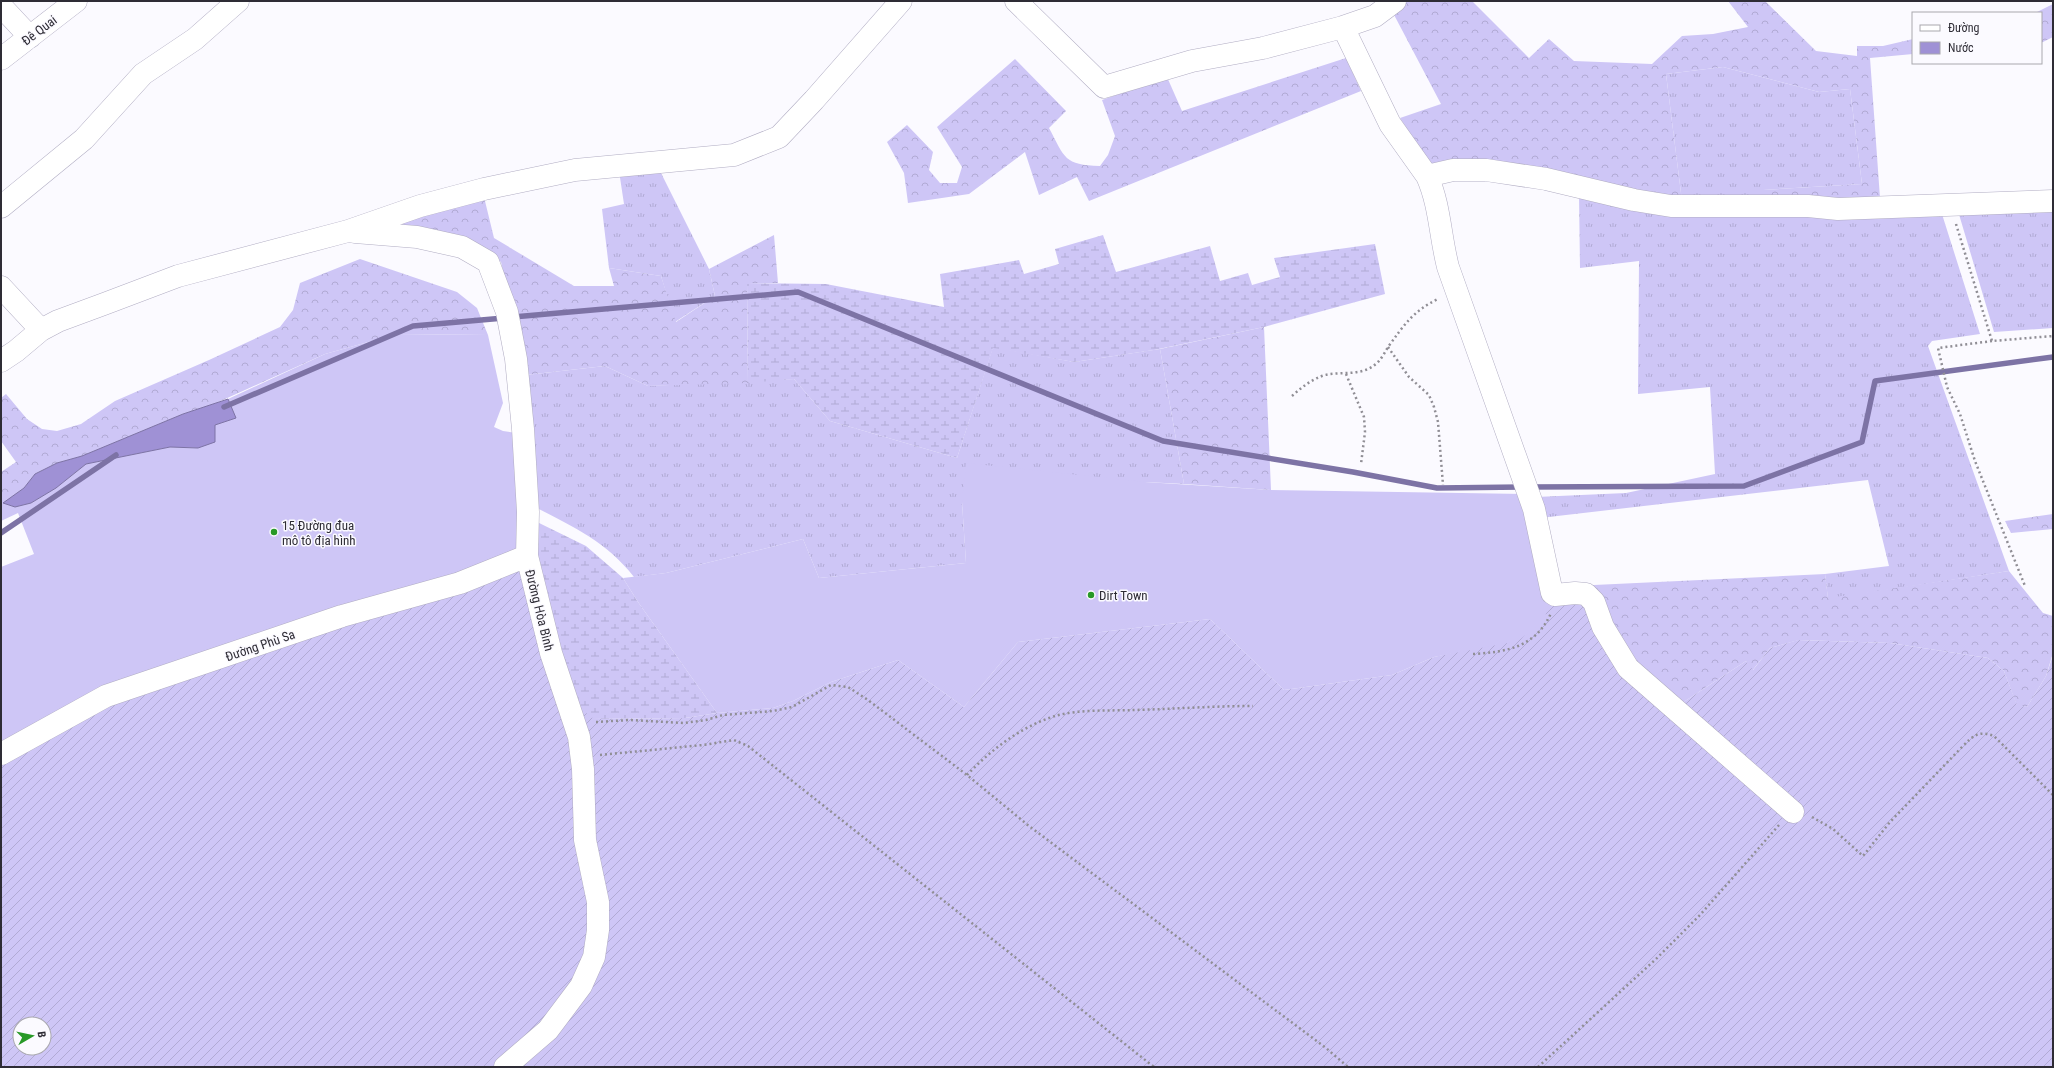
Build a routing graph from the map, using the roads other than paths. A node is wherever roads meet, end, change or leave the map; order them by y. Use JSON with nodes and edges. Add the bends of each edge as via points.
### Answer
{"nodes":[{"id":1,"x":75,"y":1,"type":"edge"},
{"id":2,"x":238,"y":1,"type":"edge"},
{"id":3,"x":901,"y":1,"type":"edge"},
{"id":4,"x":1016,"y":1,"type":"edge"},
{"id":5,"x":1395,"y":1,"type":"edge"},
{"id":6,"x":1,"y":6,"type":"edge"},
{"id":7,"x":1343,"y":28,"type":"junction"},
{"id":8,"x":30,"y":37,"type":"junction"},
{"id":9,"x":1,"y":58,"type":"edge"},
{"id":10,"x":1427,"y":176,"type":"junction"},
{"id":11,"x":2053,"y":201,"type":"edge"},
{"id":12,"x":1,"y":208,"type":"edge"},
{"id":13,"x":348,"y":231,"type":"junction"},
{"id":14,"x":1,"y":287,"type":"edge"},
{"id":15,"x":41,"y":330,"type":"junction"},
{"id":16,"x":1,"y":361,"type":"edge"},
{"id":17,"x":527,"y":556,"type":"junction"},
{"id":18,"x":1,"y":754,"type":"edge"},
{"id":19,"x":1793,"y":812,"type":"road end"},
{"id":20,"x":505,"y":1067,"type":"edge"}],
"edges":[{"from":1,"to":8,"type":"street","name":"Đê Quai"},
{"from":2,"to":12,"type":"street","via":[[195,39],[143,74],[84,139]]},
{"from":3,"to":13,"type":"street","via":[[779,137],[734,155],[575,170],[420,206]]},
{"from":4,"to":7,"type":"street","via":[[1104,87],[1192,61],[1263,48]]},
{"from":5,"to":7,"type":"street","via":[[1375,16]]},
{"from":6,"to":8,"type":"street"},
{"from":7,"to":10,"type":"street","via":[[1390,124]]},
{"from":8,"to":9,"type":"street","name":"Đê Quai"},
{"from":10,"to":11,"type":"street","via":[[1453,170],[1486,170],[1546,179],[1671,206],[1808,206],[1838,209]]},
{"from":10,"to":19,"type":"street","via":[[1434,192],[1442,241],[1456,290],[1534,509],[1552,593],[1586,594],[1594,602],[1603,627],[1628,668]]},
{"from":13,"to":15,"type":"street","via":[[178,276],[58,321]]},
{"from":13,"to":17,"type":"street","name":"Đường Hòa Bình","via":[[417,237],[462,248],[488,262],[507,312],[516,359],[528,512]]},
{"from":14,"to":15,"type":"street"},
{"from":15,"to":16,"type":"street"},
{"from":17,"to":18,"type":"street","name":"Đường Phù Sa","via":[[460,583],[342,616],[106,696]]},
{"from":17,"to":20,"type":"street","name":"Đường Hòa Bình","via":[[550,653],[575,721],[582,757],[585,840],[598,902],[598,930],[594,957],[581,986],[548,1030]]}]}
